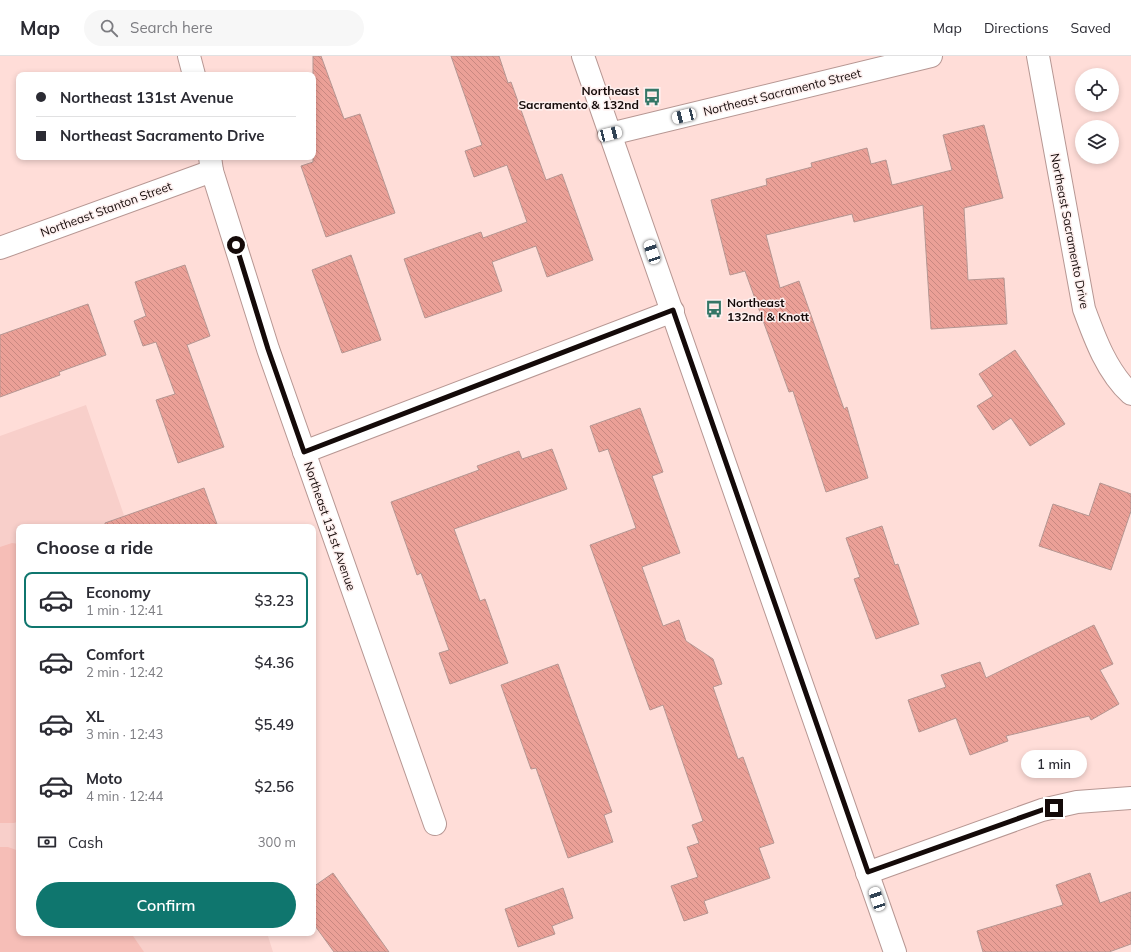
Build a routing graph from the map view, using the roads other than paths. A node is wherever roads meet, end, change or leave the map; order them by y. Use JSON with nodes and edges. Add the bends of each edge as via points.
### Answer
{"nodes":[{"id":1,"x":188,"y":56,"type":"edge"},
{"id":2,"x":583,"y":56,"type":"edge"},
{"id":3,"x":931,"y":56,"type":"edge"},
{"id":4,"x":1038,"y":56,"type":"edge"},
{"id":5,"x":193,"y":72,"type":"edge"},
{"id":6,"x":610,"y":134,"type":"junction"},
{"id":7,"x":211,"y":164,"type":"edge"},
{"id":8,"x":0,"y":248,"type":"edge"},
{"id":9,"x":673,"y":310,"type":"junction"},
{"id":10,"x":1131,"y":394,"type":"edge"},
{"id":11,"x":304,"y":452,"type":"junction"},
{"id":12,"x":1131,"y":798,"type":"edge"},
{"id":13,"x":435,"y":824,"type":"dead end"},
{"id":14,"x":868,"y":872,"type":"junction"},
{"id":15,"x":895,"y":952,"type":"edge"}],
"edges":[{"from":1,"to":5,"type":"street"},
{"from":2,"to":6,"type":"street"},
{"from":3,"to":6,"type":"street","name":"Northeast Sacramento Street"},
{"from":4,"to":10,"type":"street","name":"Northeast Sacramento Drive","via":[[1084,309],[1110,368]]},
{"from":6,"to":9,"type":"street"},
{"from":7,"to":8,"type":"street","name":"Northeast Stanton Street"},
{"from":7,"to":11,"type":"street","name":"Northeast 131st Avenue","via":[[268,349]]},
{"from":9,"to":11,"type":"street"},
{"from":9,"to":14,"type":"street"},
{"from":11,"to":13,"type":"street","name":"Northeast 131st Avenue"},
{"from":12,"to":14,"type":"street","via":[[1077,802],[1042,810]]},
{"from":14,"to":15,"type":"street"}]}
